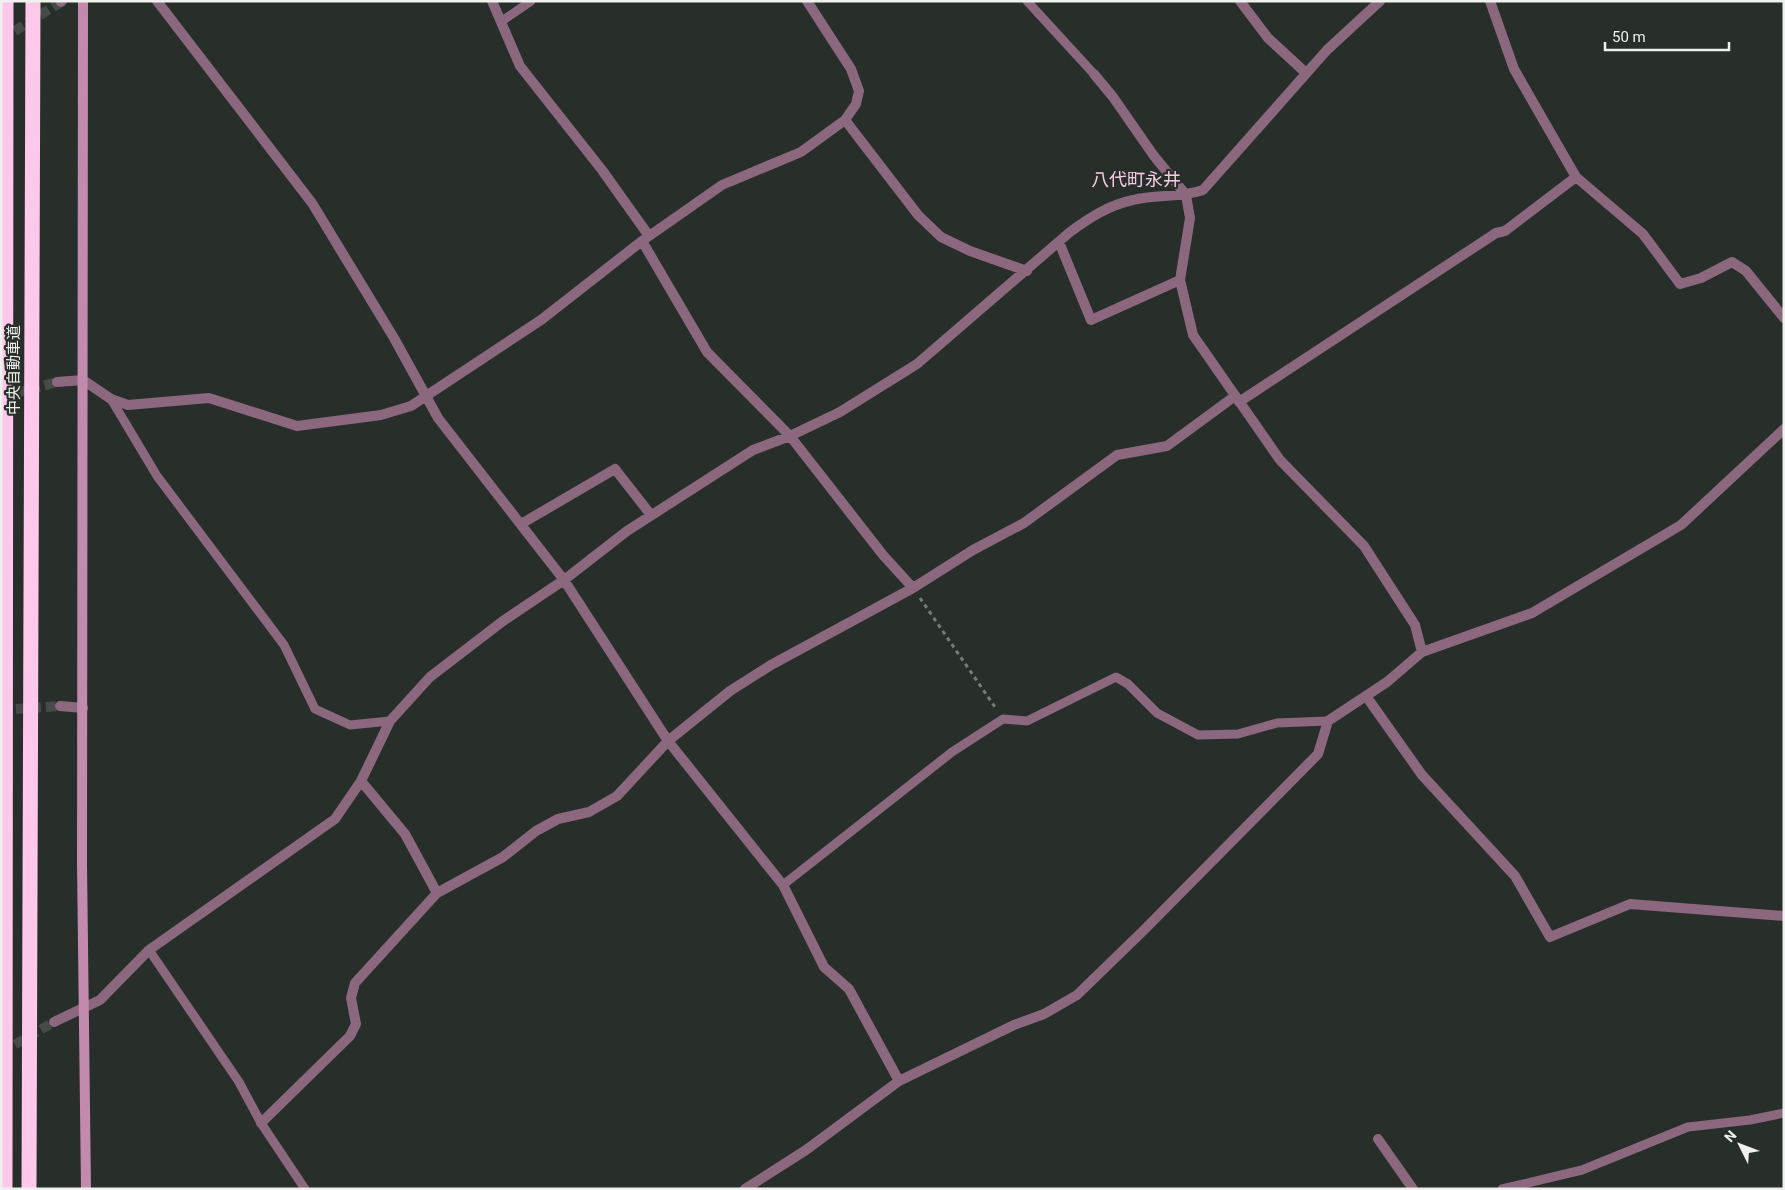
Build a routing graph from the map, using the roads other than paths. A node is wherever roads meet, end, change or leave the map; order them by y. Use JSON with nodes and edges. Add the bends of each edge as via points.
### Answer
{"nodes":[{"id":1,"x":6,"y":1,"type":"edge"},
{"id":2,"x":33,"y":1,"type":"edge"},
{"id":3,"x":83,"y":1,"type":"edge"},
{"id":4,"x":157,"y":1,"type":"edge"},
{"id":5,"x":492,"y":1,"type":"edge"},
{"id":6,"x":532,"y":1,"type":"edge"},
{"id":7,"x":807,"y":1,"type":"edge"},
{"id":8,"x":1027,"y":1,"type":"edge"},
{"id":9,"x":1240,"y":1,"type":"edge"},
{"id":10,"x":1380,"y":1,"type":"edge"},
{"id":11,"x":1490,"y":1,"type":"edge"},
{"id":12,"x":502,"y":21,"type":"junction"},
{"id":13,"x":1306,"y":73,"type":"junction"},
{"id":14,"x":1094,"y":74,"type":"joint"},
{"id":15,"x":845,"y":120,"type":"junction"},
{"id":16,"x":1576,"y":177,"type":"junction"},
{"id":17,"x":1186,"y":196,"type":"junction"},
{"id":18,"x":645,"y":239,"type":"junction"},
{"id":19,"x":1059,"y":242,"type":"junction"},
{"id":20,"x":1026,"y":271,"type":"junction"},
{"id":21,"x":1180,"y":280,"type":"junction"},
{"id":22,"x":1784,"y":318,"type":"edge"},
{"id":23,"x":84,"y":380,"type":"junction"},
{"id":24,"x":57,"y":382,"type":"tunnel mouth"},
{"id":25,"x":424,"y":396,"type":"junction"},
{"id":26,"x":111,"y":399,"type":"junction"},
{"id":27,"x":1237,"y":399,"type":"junction"},
{"id":28,"x":1784,"y":429,"type":"edge"},
{"id":29,"x":790,"y":436,"type":"junction"},
{"id":30,"x":651,"y":516,"type":"junction"},
{"id":31,"x":521,"y":524,"type":"junction"},
{"id":32,"x":564,"y":580,"type":"junction"},
{"id":33,"x":914,"y":588,"type":"junction"},
{"id":34,"x":1422,"y":652,"type":"junction"},
{"id":35,"x":1366,"y":696,"type":"junction"},
{"id":36,"x":60,"y":706,"type":"tunnel mouth"},
{"id":37,"x":83,"y":708,"type":"junction"},
{"id":38,"x":390,"y":721,"type":"junction"},
{"id":39,"x":1328,"y":721,"type":"junction"},
{"id":40,"x":668,"y":740,"type":"junction"},
{"id":41,"x":361,"y":781,"type":"junction"},
{"id":42,"x":783,"y":885,"type":"junction"},
{"id":43,"x":437,"y":893,"type":"junction"},
{"id":44,"x":1784,"y":916,"type":"edge"},
{"id":45,"x":149,"y":950,"type":"junction"},
{"id":46,"x":83,"y":1009,"type":"junction"},
{"id":47,"x":54,"y":1022,"type":"tunnel mouth"},
{"id":48,"x":899,"y":1081,"type":"junction"},
{"id":49,"x":1784,"y":1113,"type":"edge"},
{"id":50,"x":261,"y":1123,"type":"junction"},
{"id":51,"x":1378,"y":1139,"type":"dead end"},
{"id":52,"x":5,"y":1189,"type":"edge"},
{"id":53,"x":29,"y":1189,"type":"edge"},
{"id":54,"x":86,"y":1189,"type":"edge"},
{"id":55,"x":305,"y":1189,"type":"edge"},
{"id":56,"x":745,"y":1189,"type":"edge"},
{"id":57,"x":1412,"y":1189,"type":"edge"},
{"id":58,"x":1502,"y":1189,"type":"edge"}],
"edges":[{"from":1,"to":52,"type":"highway","name":"中央自動車道"},
{"from":2,"to":53,"type":"highway","name":"中央自動車道"},
{"from":3,"to":23,"type":"street"},
{"from":4,"to":25,"type":"street","via":[[312,203],[394,338]]},
{"from":5,"to":12,"type":"street"},
{"from":6,"to":12,"type":"lane"},
{"from":7,"to":15,"type":"street","via":[[851,69],[859,91],[856,104]]},
{"from":8,"to":14,"type":"lane"},
{"from":9,"to":13,"type":"street","via":[[1268,38]]},
{"from":10,"to":13,"type":"street"},
{"from":11,"to":16,"type":"street","via":[[1514,69]]},
{"from":12,"to":18,"type":"street","via":[[520,66],[602,170]]},
{"from":13,"to":17,"type":"street","via":[[1203,190]]},
{"from":14,"to":17,"type":"street"},
{"from":15,"to":18,"type":"street","via":[[801,152],[722,185]]},
{"from":15,"to":20,"type":"street","via":[[918,215],[941,238]]},
{"from":16,"to":22,"type":"street","via":[[1643,234],[1680,284],[1701,278],[1732,262],[1746,271]]},
{"from":16,"to":27,"type":"street","via":[[1505,231]]},
{"from":17,"to":19,"type":"street","via":[[1133,200],[1096,213]]},
{"from":17,"to":21,"type":"street","via":[[1190,218]]},
{"from":18,"to":25,"type":"street","via":[[541,320]]},
{"from":18,"to":29,"type":"street","via":[[707,352]]},
{"from":19,"to":20,"type":"street"},
{"from":19,"to":21,"type":"street","via":[[1091,320]]},
{"from":20,"to":29,"type":"street","via":[[917,364],[840,412]]},
{"from":21,"to":27,"type":"street","via":[[1192,335]]},
{"from":23,"to":24,"type":"street"},
{"from":23,"to":26,"type":"street"},
{"from":23,"to":37,"type":"street"},
{"from":25,"to":26,"type":"street","via":[[411,406],[381,415],[297,426],[209,398],[128,405]]},
{"from":25,"to":31,"type":"street"},
{"from":26,"to":38,"type":"lane","via":[[157,476],[284,645],[315,709],[350,725]]},
{"from":27,"to":33,"type":"street","via":[[1167,446],[1118,455],[1024,523],[973,550]]},
{"from":27,"to":34,"type":"street","via":[[1280,460],[1364,546],[1415,625]]},
{"from":28,"to":34,"type":"street","via":[[1681,525],[1532,613]]},
{"from":29,"to":30,"type":"street","via":[[753,450]]},
{"from":29,"to":33,"type":"street","via":[[883,555]]},
{"from":30,"to":31,"type":"street","via":[[615,470]]},
{"from":30,"to":32,"type":"street","via":[[627,530]]},
{"from":31,"to":32,"type":"street"},
{"from":32,"to":38,"type":"street","via":[[430,677]]},
{"from":32,"to":40,"type":"street"},
{"from":33,"to":40,"type":"street","via":[[771,665],[730,691]]},
{"from":34,"to":35,"type":"street"},
{"from":35,"to":39,"type":"street"},
{"from":35,"to":44,"type":"street","via":[[1422,775],[1515,876],[1550,937],[1630,904]]},
{"from":36,"to":37,"type":"street"},
{"from":37,"to":46,"type":"street"},
{"from":38,"to":41,"type":"street"},
{"from":39,"to":42,"type":"lane","via":[[1277,723],[1238,734],[1198,734],[1157,712],[1116,677],[1026,720],[1003,719],[952,752]]},
{"from":39,"to":48,"type":"street","via":[[1318,754],[1077,995],[1044,1014],[1014,1025]]},
{"from":40,"to":42,"type":"street"},
{"from":40,"to":43,"type":"street","via":[[617,796],[588,812],[558,819],[503,856]]},
{"from":41,"to":43,"type":"street","via":[[405,834]]},
{"from":41,"to":45,"type":"street","via":[[335,819]]},
{"from":42,"to":48,"type":"street","via":[[824,967],[849,989]]},
{"from":43,"to":50,"type":"street","via":[[355,983],[351,998],[356,1024],[350,1036]]},
{"from":45,"to":46,"type":"street","via":[[100,1000]]},
{"from":45,"to":50,"type":"lane","via":[[239,1082]]},
{"from":46,"to":47,"type":"street"},
{"from":46,"to":54,"type":"street"},
{"from":48,"to":56,"type":"street","via":[[806,1150]]},
{"from":49,"to":58,"type":"lane","via":[[1688,1127],[1582,1170]]},
{"from":50,"to":55,"type":"lane"},
{"from":51,"to":57,"type":"street"}]}
